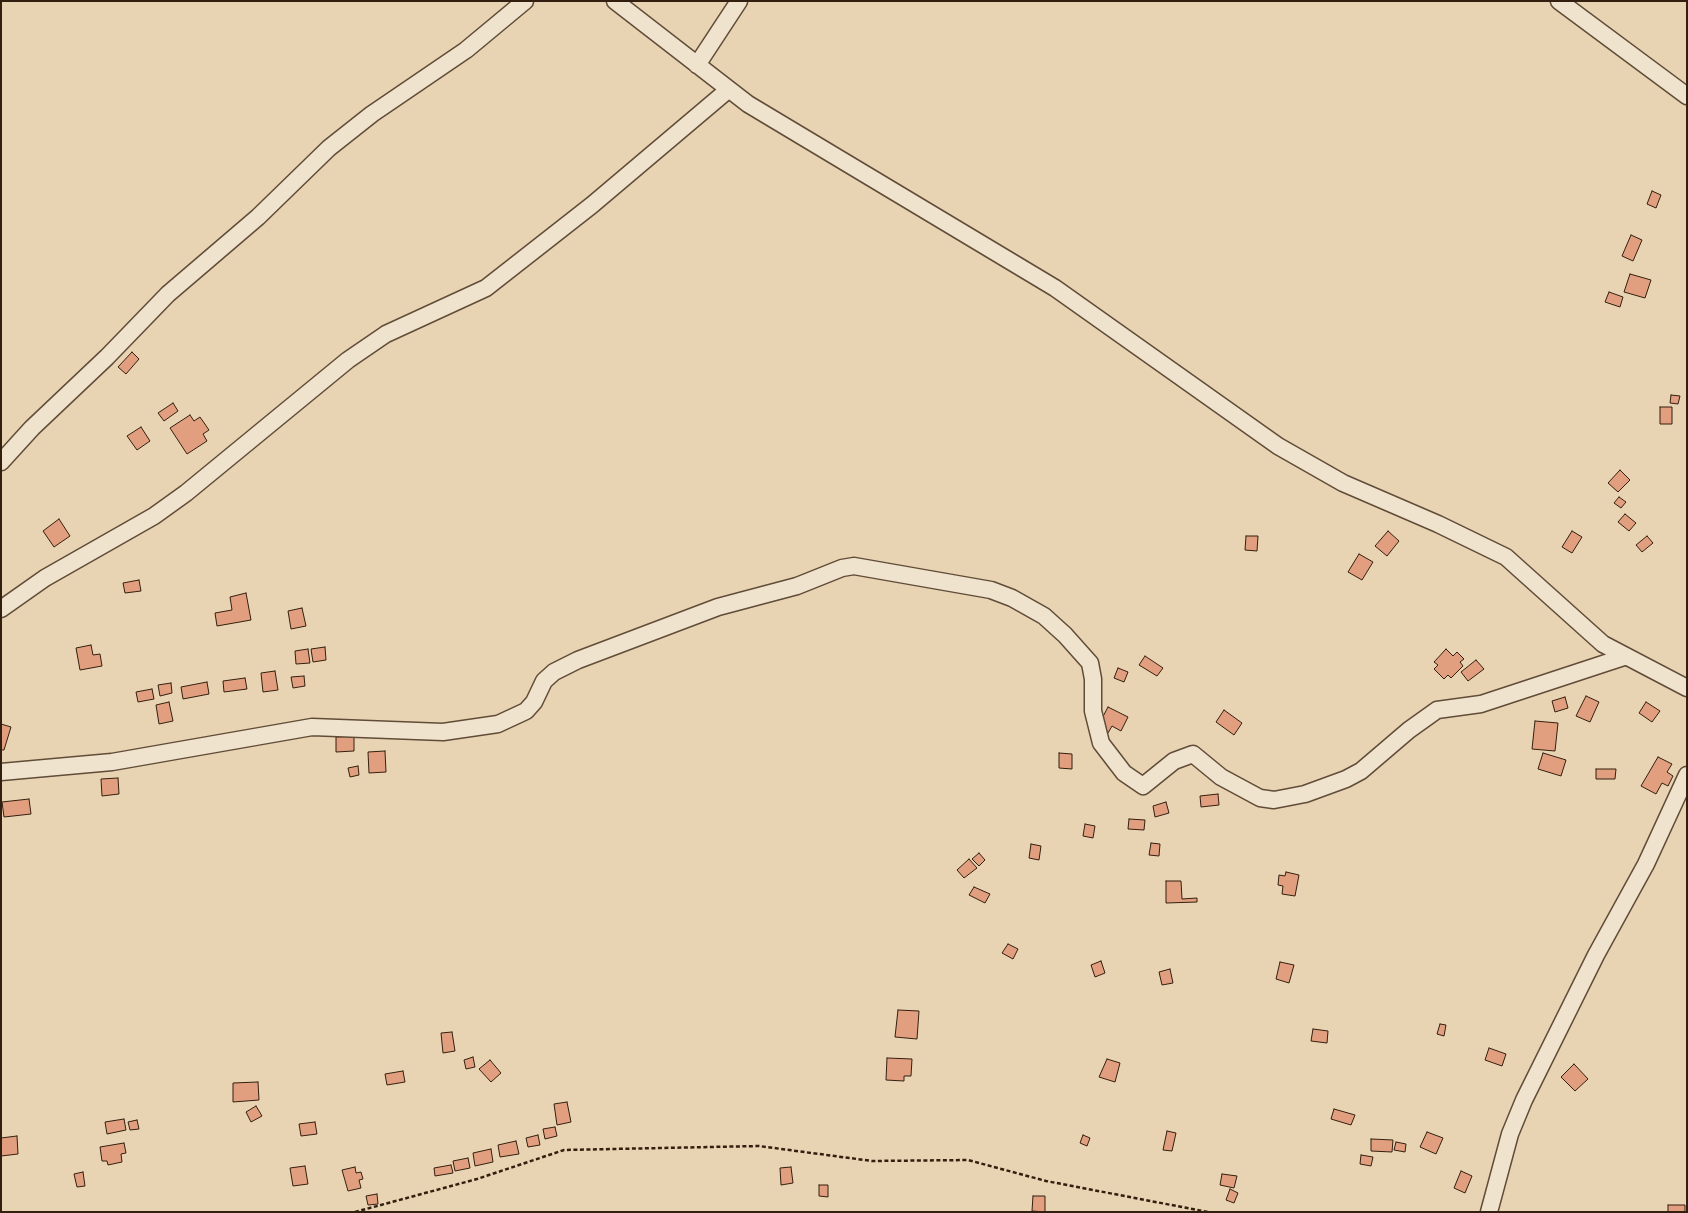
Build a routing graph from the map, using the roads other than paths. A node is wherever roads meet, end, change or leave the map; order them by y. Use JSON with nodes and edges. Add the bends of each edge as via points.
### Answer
{"nodes":[{"id":1,"x":524,"y":1,"type":"edge"},
{"id":2,"x":615,"y":1,"type":"edge"},
{"id":3,"x":739,"y":1,"type":"edge"},
{"id":4,"x":1559,"y":1,"type":"edge"},
{"id":5,"x":697,"y":66,"type":"junction"},
{"id":6,"x":728,"y":90,"type":"junction"},
{"id":7,"x":1687,"y":96,"type":"edge"},
{"id":8,"x":1,"y":462,"type":"edge"},
{"id":9,"x":1,"y":609,"type":"edge"},
{"id":10,"x":1624,"y":657,"type":"junction"},
{"id":11,"x":1687,"y":688,"type":"edge"},
{"id":12,"x":1,"y":772,"type":"edge"},
{"id":13,"x":1687,"y":775,"type":"edge"},
{"id":14,"x":1489,"y":1212,"type":"edge"}],
"edges":[{"from":1,"to":8,"type":"street","via":[[466,50],[372,114],[329,148],[258,217],[168,294]]},
{"from":2,"to":5,"type":"street"},
{"from":3,"to":5,"type":"street"},
{"from":4,"to":7,"type":"street"},
{"from":5,"to":6,"type":"street"},
{"from":6,"to":9,"type":"street","via":[[592,205],[486,288],[386,334],[326,377],[154,516],[45,578]]},
{"from":6,"to":10,"type":"street","via":[[1055,288],[1278,446],[1343,483],[1506,557],[1588,633]]},
{"from":10,"to":11,"type":"street"},
{"from":10,"to":12,"type":"street","via":[[1481,704],[1437,710],[1361,771],[1305,794],[1274,800],[1260,798],[1221,777],[1193,754],[1174,761],[1143,786],[1124,773],[1101,743],[1093,711],[1090,664],[1044,616],[991,590],[854,566],[797,586],[718,607],[578,660],[544,681],[526,711],[498,724],[443,732],[312,726],[112,762]]},
{"from":13,"to":14,"type":"street","via":[[1646,864],[1596,955],[1524,1100],[1510,1134]]}]}
